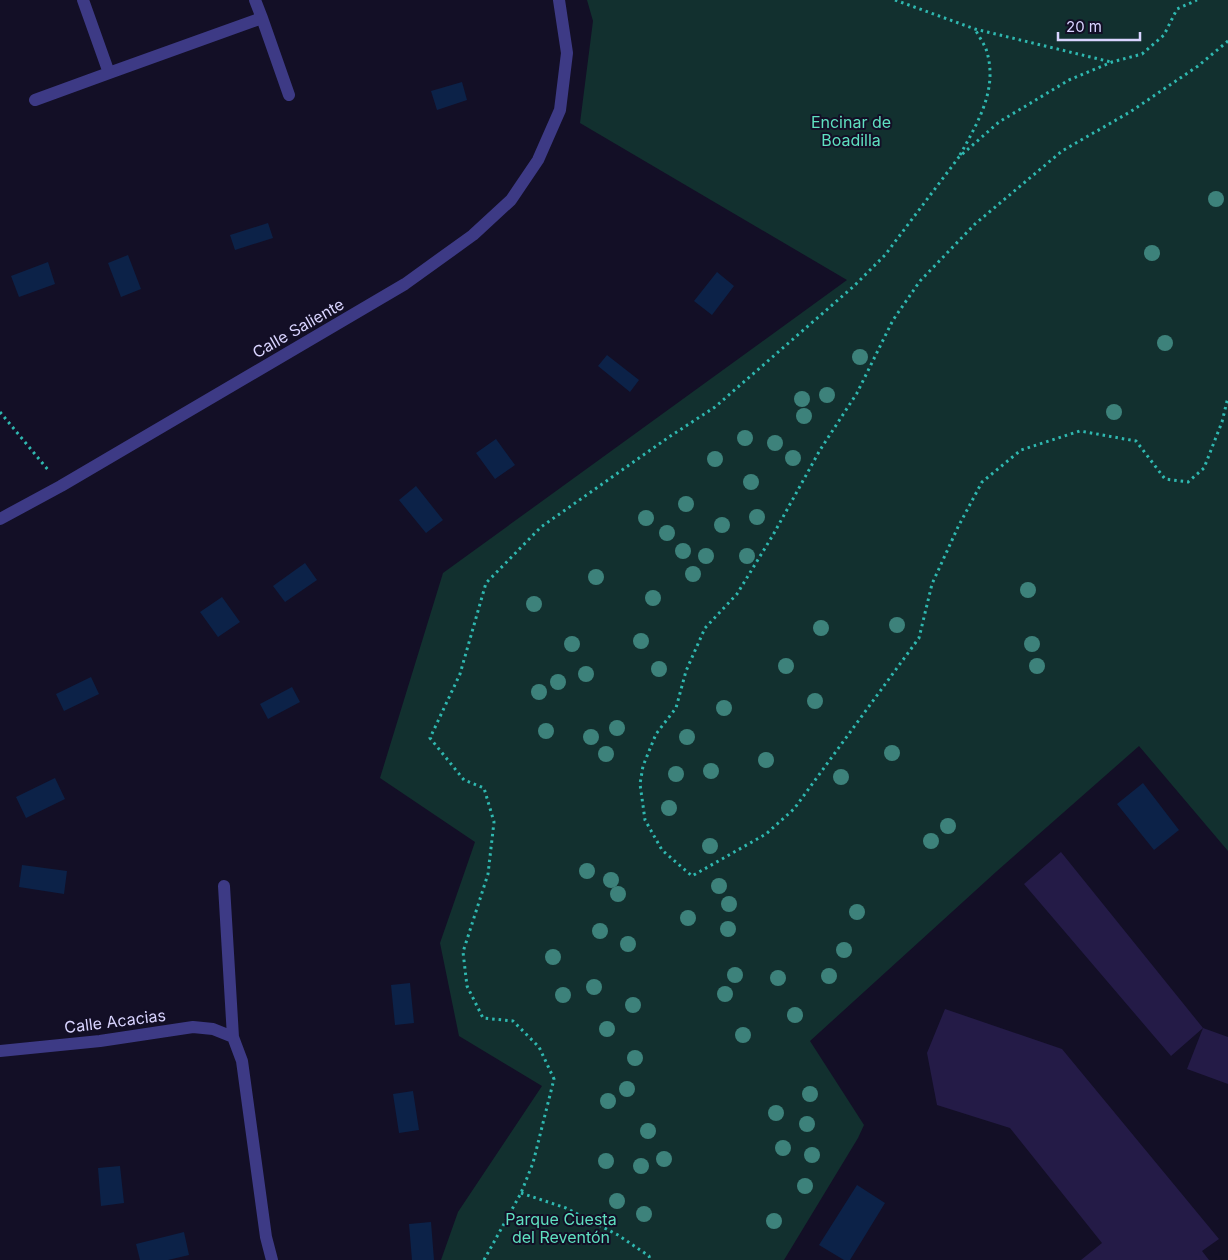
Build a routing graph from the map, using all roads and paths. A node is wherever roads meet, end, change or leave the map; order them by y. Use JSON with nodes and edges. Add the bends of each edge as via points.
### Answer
{"nodes":[{"id":1,"x":82,"y":0,"type":"edge"},
{"id":2,"x":255,"y":0,"type":"edge"},
{"id":3,"x":559,"y":0,"type":"edge"},
{"id":4,"x":895,"y":0,"type":"edge"},
{"id":5,"x":1197,"y":0,"type":"edge"},
{"id":6,"x":262,"y":18,"type":"junction"},
{"id":7,"x":975,"y":28,"type":"junction"},
{"id":8,"x":1228,"y":41,"type":"edge"},
{"id":9,"x":1112,"y":62,"type":"junction"},
{"id":10,"x":109,"y":73,"type":"junction"},
{"id":11,"x":289,"y":95,"type":"dead end"},
{"id":12,"x":35,"y":100,"type":"dead end"},
{"id":13,"x":959,"y":157,"type":"junction"},
{"id":14,"x":1228,"y":400,"type":"edge"},
{"id":15,"x":0,"y":412,"type":"edge"},
{"id":16,"x":61,"y":486,"type":"junction"},
{"id":17,"x":0,"y":519,"type":"edge"},
{"id":18,"x":224,"y":886,"type":"dead end"},
{"id":19,"x":233,"y":1037,"type":"junction"},
{"id":20,"x":0,"y":1051,"type":"edge"},
{"id":21,"x":521,"y":1193,"type":"junction"},
{"id":22,"x":272,"y":1260,"type":"edge"},
{"id":23,"x":484,"y":1260,"type":"edge"},
{"id":24,"x":650,"y":1260,"type":"edge"}],
"edges":[{"from":1,"to":10,"type":"street"},
{"from":2,"to":6,"type":"street"},
{"from":3,"to":16,"type":"street","name":"Calle Saliente","via":[[567,53],[560,110],[538,160],[511,200],[473,235],[405,284]]},
{"from":4,"to":7,"type":"path"},
{"from":5,"to":9,"type":"path","via":[[1178,9],[1164,35],[1142,54]]},
{"from":6,"to":10,"type":"street"},
{"from":6,"to":11,"type":"street"},
{"from":7,"to":9,"type":"path"},
{"from":7,"to":13,"type":"path","via":[[986,49],[991,72],[989,95]]},
{"from":8,"to":14,"type":"path","via":[[1198,66],[1130,112],[1062,151],[974,224],[920,281],[893,320],[856,393],[737,594],[705,628],[686,671],[676,708],[656,734],[640,784],[645,820],[662,850],[692,876],[766,834],[794,809],[919,638],[932,584],[982,482],[1021,450],[1080,431],[1136,441],[1165,479],[1188,482],[1204,468]]},
{"from":9,"to":13,"type":"path","via":[[1069,80],[999,122]]},
{"from":10,"to":12,"type":"street"},
{"from":13,"to":21,"type":"path","via":[[885,256],[854,286],[715,406],[541,527],[486,582],[460,674],[430,738],[464,780],[484,788],[494,822],[488,874],[463,952],[467,986],[483,1018],[513,1021],[539,1047],[554,1079],[534,1163]]},
{"from":15,"to":16,"type":"path"},
{"from":16,"to":17,"type":"street","name":"Calle Saliente"},
{"from":18,"to":19,"type":"street"},
{"from":19,"to":20,"type":"street","name":"Calle Acacias","via":[[213,1029],[193,1027]]},
{"from":19,"to":22,"type":"street","via":[[242,1061],[266,1237]]},
{"from":21,"to":23,"type":"path"},
{"from":21,"to":24,"type":"path","via":[[566,1208],[618,1235],[649,1256]]}]}
